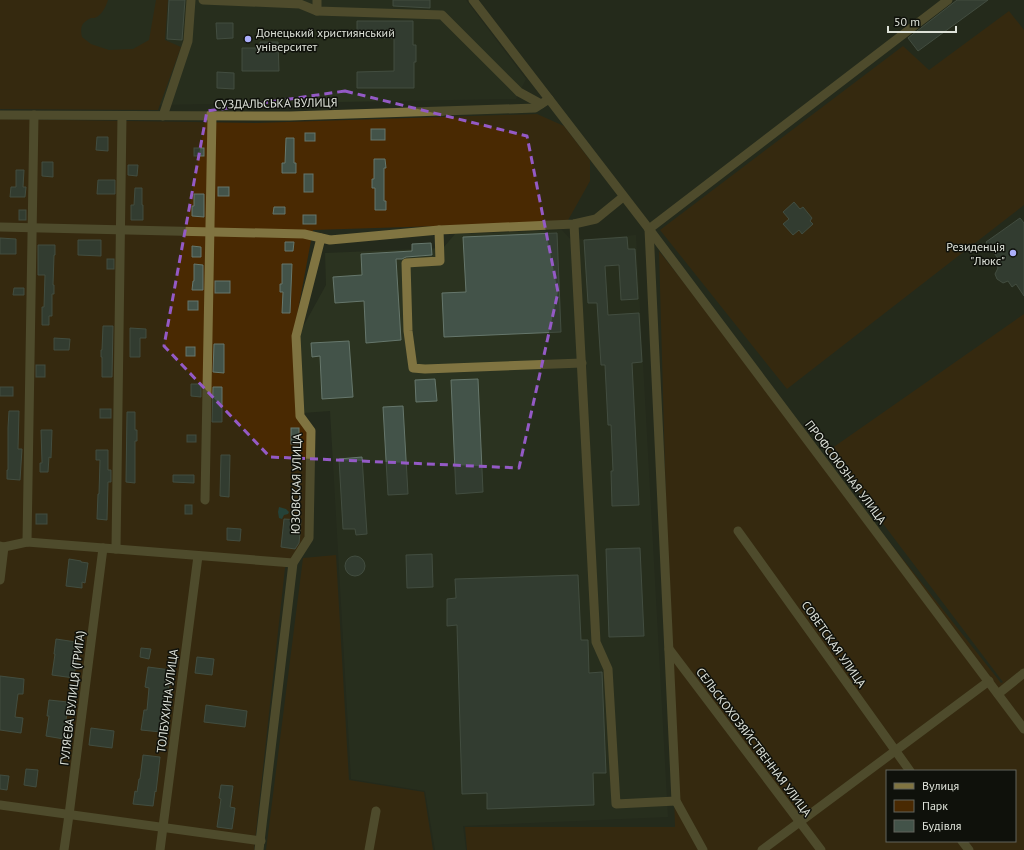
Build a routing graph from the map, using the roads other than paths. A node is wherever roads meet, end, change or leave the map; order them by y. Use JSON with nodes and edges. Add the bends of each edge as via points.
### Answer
{"nodes":[{"id":1,"x":191,"y":0,"type":"edge"},
{"id":2,"x":204,"y":0,"type":"edge"},
{"id":3,"x":317,"y":0,"type":"edge"},
{"id":4,"x":473,"y":0,"type":"edge"},
{"id":5,"x":948,"y":0,"type":"edge"},
{"id":6,"x":234,"y":1,"type":"edge"},
{"id":7,"x":317,"y":11,"type":"junction"},
{"id":8,"x":549,"y":99,"type":"junction"},
{"id":9,"x":541,"y":104,"type":"junction"},
{"id":10,"x":0,"y":115,"type":"edge"},
{"id":11,"x":34,"y":115,"type":"junction"},
{"id":12,"x":122,"y":116,"type":"junction"},
{"id":13,"x":163,"y":116,"type":"junction"},
{"id":14,"x":212,"y":116,"type":"junction"},
{"id":15,"x":623,"y":197,"type":"junction"},
{"id":16,"x":574,"y":224,"type":"junction"},
{"id":17,"x":0,"y":227,"type":"edge"},
{"id":18,"x":32,"y":228,"type":"junction"},
{"id":19,"x":121,"y":229,"type":"junction"},
{"id":20,"x":649,"y":229,"type":"junction"},
{"id":21,"x":439,"y":230,"type":"junction"},
{"id":22,"x":209,"y":231,"type":"junction"},
{"id":23,"x":321,"y":238,"type":"junction"},
{"id":24,"x":582,"y":363,"type":"junction"},
{"id":25,"x":205,"y":500,"type":"dead end"},
{"id":26,"x":738,"y":531,"type":"dead end"},
{"id":27,"x":26,"y":542,"type":"junction"},
{"id":28,"x":2,"y":547,"type":"edge"},
{"id":29,"x":103,"y":548,"type":"junction"},
{"id":30,"x":116,"y":549,"type":"junction"},
{"id":31,"x":198,"y":556,"type":"junction"},
{"id":32,"x":293,"y":563,"type":"junction"},
{"id":33,"x":0,"y":580,"type":"edge"},
{"id":34,"x":668,"y":648,"type":"junction"},
{"id":35,"x":1024,"y":673,"type":"edge"},
{"id":36,"x":988,"y":681,"type":"junction"},
{"id":37,"x":998,"y":694,"type":"junction"},
{"id":38,"x":1024,"y":728,"type":"edge"},
{"id":39,"x":895,"y":751,"type":"junction"},
{"id":40,"x":909,"y":770,"type":"edge"},
{"id":41,"x":676,"y":801,"type":"junction"},
{"id":42,"x":0,"y":806,"type":"edge"},
{"id":43,"x":376,"y":811,"type":"dead end"},
{"id":44,"x":69,"y":815,"type":"junction"},
{"id":45,"x":800,"y":822,"type":"junction"},
{"id":46,"x":163,"y":828,"type":"junction"},
{"id":47,"x":963,"y":842,"type":"edge"},
{"id":48,"x":260,"y":845,"type":"edge"},
{"id":49,"x":64,"y":850,"type":"edge"},
{"id":50,"x":160,"y":850,"type":"edge"},
{"id":51,"x":369,"y":850,"type":"edge"},
{"id":52,"x":703,"y":850,"type":"edge"},
{"id":53,"x":762,"y":850,"type":"edge"},
{"id":54,"x":821,"y":850,"type":"edge"},
{"id":55,"x":969,"y":850,"type":"edge"}],
"edges":[{"from":1,"to":13,"type":"street","via":[[188,41]]},
{"from":2,"to":6,"type":"street"},
{"from":3,"to":7,"type":"street"},
{"from":4,"to":8,"type":"street","name":"ПРОФСОЮЗНАЯ УЛИЦА"},
{"from":5,"to":20,"type":"street"},
{"from":6,"to":7,"type":"street","via":[[300,4]]},
{"from":7,"to":9,"type":"street","via":[[442,15],[519,92]]},
{"from":8,"to":9,"type":"street","name":"СУЗДАЛЬСЬКА ВУЛИЦЯ"},
{"from":8,"to":15,"type":"street","name":"ПРОФСОЮЗНАЯ УЛИЦА"},
{"from":9,"to":14,"type":"street","name":"СУЗДАЛЬСЬКА ВУЛИЦЯ","via":[[527,109]]},
{"from":10,"to":11,"type":"street","name":"СУЗДАЛЬСЬКА ВУЛИЦЯ"},
{"from":11,"to":12,"type":"street","name":"СУЗДАЛЬСЬКА ВУЛИЦЯ"},
{"from":11,"to":18,"type":"street"},
{"from":12,"to":13,"type":"street","name":"СУЗДАЛЬСЬКА ВУЛИЦЯ"},
{"from":12,"to":19,"type":"street"},
{"from":13,"to":14,"type":"street","name":"СУЗДАЛЬСЬКА ВУЛИЦЯ"},
{"from":14,"to":22,"type":"street"},
{"from":15,"to":16,"type":"street","via":[[596,219]]},
{"from":15,"to":20,"type":"street","name":"ПРОФСОЮЗНАЯ УЛИЦА"},
{"from":16,"to":21,"type":"street"},
{"from":16,"to":24,"type":"street"},
{"from":17,"to":18,"type":"street"},
{"from":18,"to":19,"type":"street"},
{"from":18,"to":27,"type":"street"},
{"from":19,"to":22,"type":"street"},
{"from":19,"to":30,"type":"street"},
{"from":20,"to":34,"type":"street"},
{"from":20,"to":36,"type":"street","name":"ПРОФСОЮЗНАЯ УЛИЦА"},
{"from":21,"to":23,"type":"street","via":[[330,240]]},
{"from":21,"to":24,"type":"street","via":[[440,261],[406,263],[408,331],[413,368]]},
{"from":22,"to":23,"type":"street","via":[[304,234]]},
{"from":22,"to":25,"type":"street"},
{"from":23,"to":32,"type":"street","name":"ЮЗОВСКАЯ УЛИЦА","via":[[296,336],[300,416],[311,431],[309,538]]},
{"from":24,"to":41,"type":"street","via":[[596,642],[608,669],[616,804]]},
{"from":26,"to":39,"type":"street","name":"СОВЕТСКАЯ УЛИЦА"},
{"from":27,"to":28,"type":"street"},
{"from":27,"to":29,"type":"street"},
{"from":28,"to":33,"type":"street"},
{"from":29,"to":30,"type":"street"},
{"from":29,"to":44,"type":"street","name":"ГУЛЯЄВА ВУЛИЦЯ (ГРИГА)"},
{"from":30,"to":31,"type":"street"},
{"from":31,"to":32,"type":"street"},
{"from":31,"to":46,"type":"street","name":"ТОЛБУХИНА УЛИЦА"},
{"from":32,"to":48,"type":"street","name":"ЮЗОВСКАЯ УЛИЦА"},
{"from":34,"to":41,"type":"street"},
{"from":34,"to":45,"type":"street","name":"СЕЛЬСКОХОЗЯЙСТВЕННАЯ УЛИЦА"},
{"from":35,"to":37,"type":"street"},
{"from":36,"to":37,"type":"street","name":"ПРОФСОЮЗНАЯ УЛИЦА"},
{"from":36,"to":39,"type":"street"},
{"from":37,"to":38,"type":"street","name":"ПРОФСОЮЗНАЯ УЛИЦА"},
{"from":39,"to":40,"type":"street","name":"СОВЕТСКАЯ УЛИЦА"},
{"from":39,"to":45,"type":"street"},
{"from":41,"to":52,"type":"street"},
{"from":42,"to":44,"type":"street"},
{"from":43,"to":51,"type":"street"},
{"from":44,"to":46,"type":"street"},
{"from":44,"to":49,"type":"street","name":"ГУЛЯЄВА ВУЛИЦЯ (ГРИГА)"},
{"from":45,"to":53,"type":"street"},
{"from":45,"to":54,"type":"street","name":"СЕЛЬСКОХОЗЯЙСТВЕННАЯ УЛИЦА"},
{"from":46,"to":48,"type":"street"},
{"from":46,"to":50,"type":"street","name":"ТОЛБУХИНА УЛИЦА"},
{"from":47,"to":55,"type":"street"}]}
